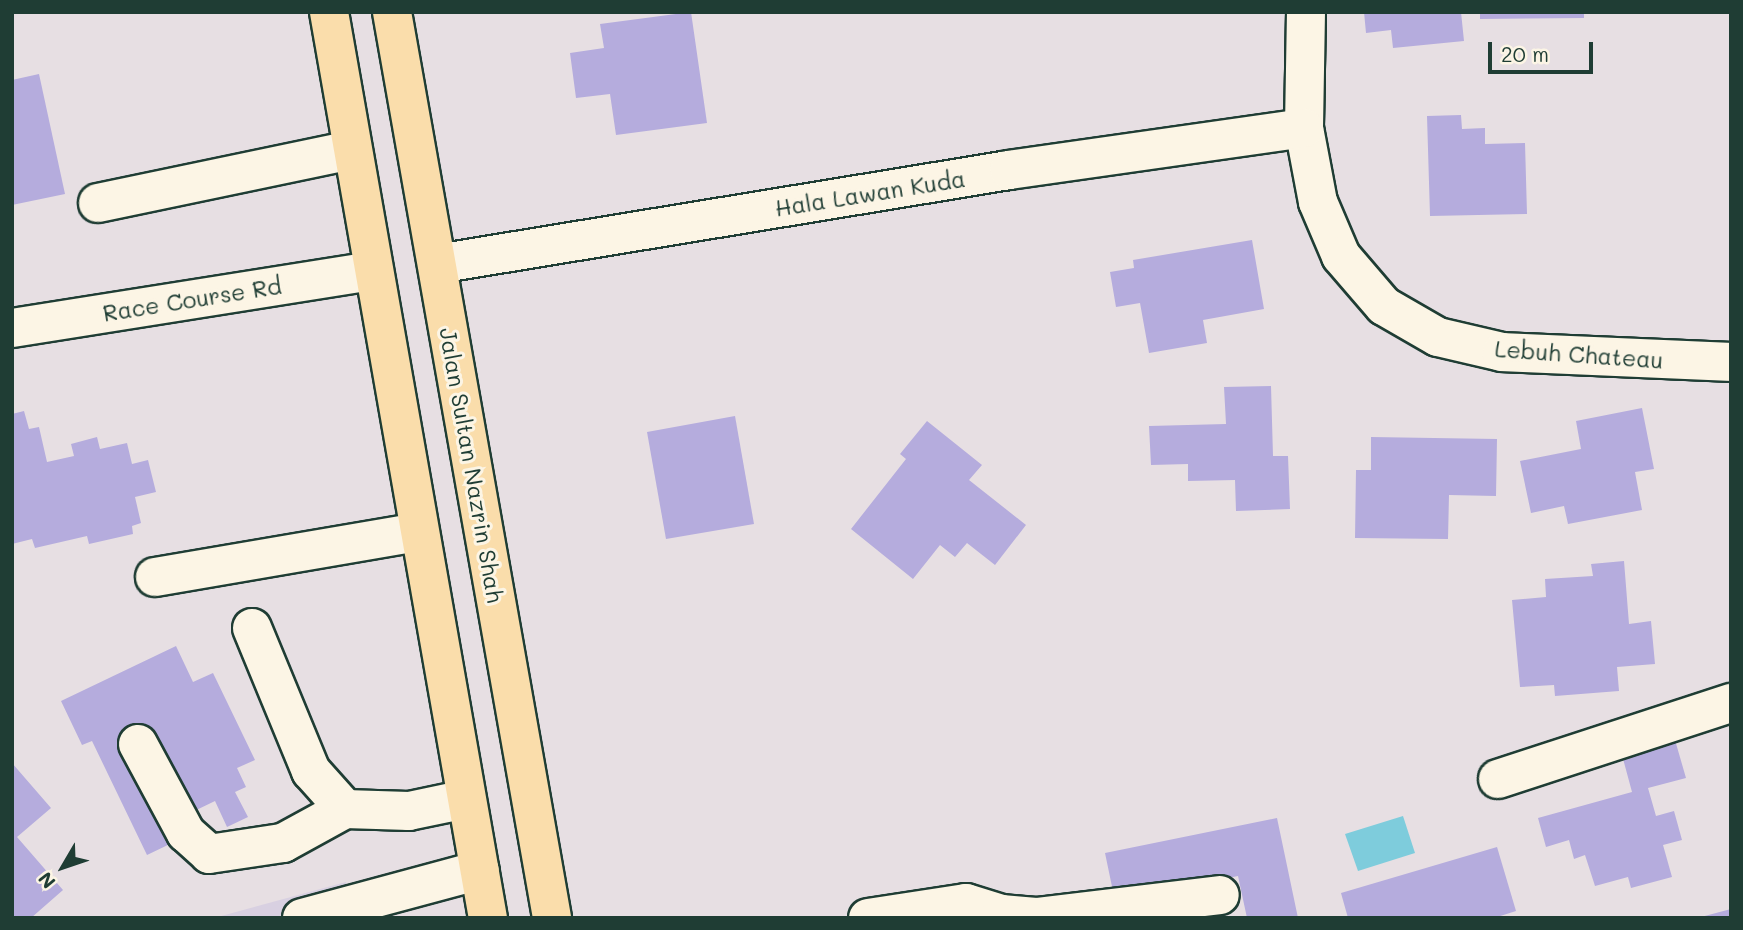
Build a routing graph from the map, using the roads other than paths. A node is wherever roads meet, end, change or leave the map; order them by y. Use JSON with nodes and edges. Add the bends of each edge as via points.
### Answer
{"nodes":[{"id":1,"x":329,"y":12,"type":"edge"},
{"id":2,"x":392,"y":12,"type":"edge"},
{"id":3,"x":1306,"y":12,"type":"edge"},
{"id":4,"x":1304,"y":128,"type":"junction"},
{"id":5,"x":352,"y":150,"type":"junction"},
{"id":6,"x":98,"y":203,"type":"dead end"},
{"id":7,"x":437,"y":264,"type":"junction"},
{"id":8,"x":371,"y":271,"type":"junction"},
{"id":9,"x":12,"y":328,"type":"edge"},
{"id":10,"x":1731,"y":362,"type":"edge"},
{"id":11,"x":419,"y":532,"type":"junction"},
{"id":12,"x":155,"y":577,"type":"dead end"},
{"id":13,"x":252,"y":628,"type":"dead end"},
{"id":14,"x":1731,"y":703,"type":"edge"},
{"id":15,"x":138,"y":744,"type":"dead end"},
{"id":16,"x":1498,"y":779,"type":"dead end"},
{"id":17,"x":466,"y":799,"type":"junction"},
{"id":18,"x":345,"y":810,"type":"junction"},
{"id":19,"x":480,"y":870,"type":"junction"},
{"id":20,"x":1220,"y":895,"type":"dead end"},
{"id":21,"x":394,"y":907,"type":"edge"},
{"id":22,"x":987,"y":914,"type":"edge"},
{"id":23,"x":307,"y":917,"type":"edge"},
{"id":24,"x":488,"y":918,"type":"edge"},
{"id":25,"x":552,"y":918,"type":"edge"},
{"id":26,"x":868,"y":918,"type":"edge"}],
"edges":[{"from":1,"to":5,"type":"highway"},
{"from":2,"to":7,"type":"highway","name":"Jalan Sultan Nazrin Shah"},
{"from":3,"to":4,"type":"street","name":"Lebuh Chateau"},
{"from":4,"to":7,"type":"street","name":"Hala Lawan Kuda","via":[[1009,170]]},
{"from":4,"to":10,"type":"street","name":"Lebuh Chateau","via":[[1318,202],[1341,256],[1384,306],[1438,337],[1502,352]]},
{"from":5,"to":6,"type":"street"},
{"from":5,"to":8,"type":"highway"},
{"from":7,"to":25,"type":"highway","name":"Jalan Sultan Nazrin Shah"},
{"from":8,"to":9,"type":"street","name":"Race Course Rd"},
{"from":8,"to":11,"type":"highway"},
{"from":11,"to":12,"type":"street"},
{"from":11,"to":17,"type":"highway"},
{"from":13,"to":18,"type":"street","via":[[311,771]]},
{"from":14,"to":16,"type":"street"},
{"from":15,"to":18,"type":"street","via":[[186,833],[209,854],[283,843]]},
{"from":17,"to":18,"type":"street","via":[[409,811]]},
{"from":17,"to":19,"type":"highway"},
{"from":19,"to":21,"type":"street"},
{"from":19,"to":24,"type":"highway"},
{"from":20,"to":22,"type":"street","via":[[1036,917]]},
{"from":21,"to":23,"type":"street"},
{"from":22,"to":26,"type":"street","via":[[966,903]]}]}
